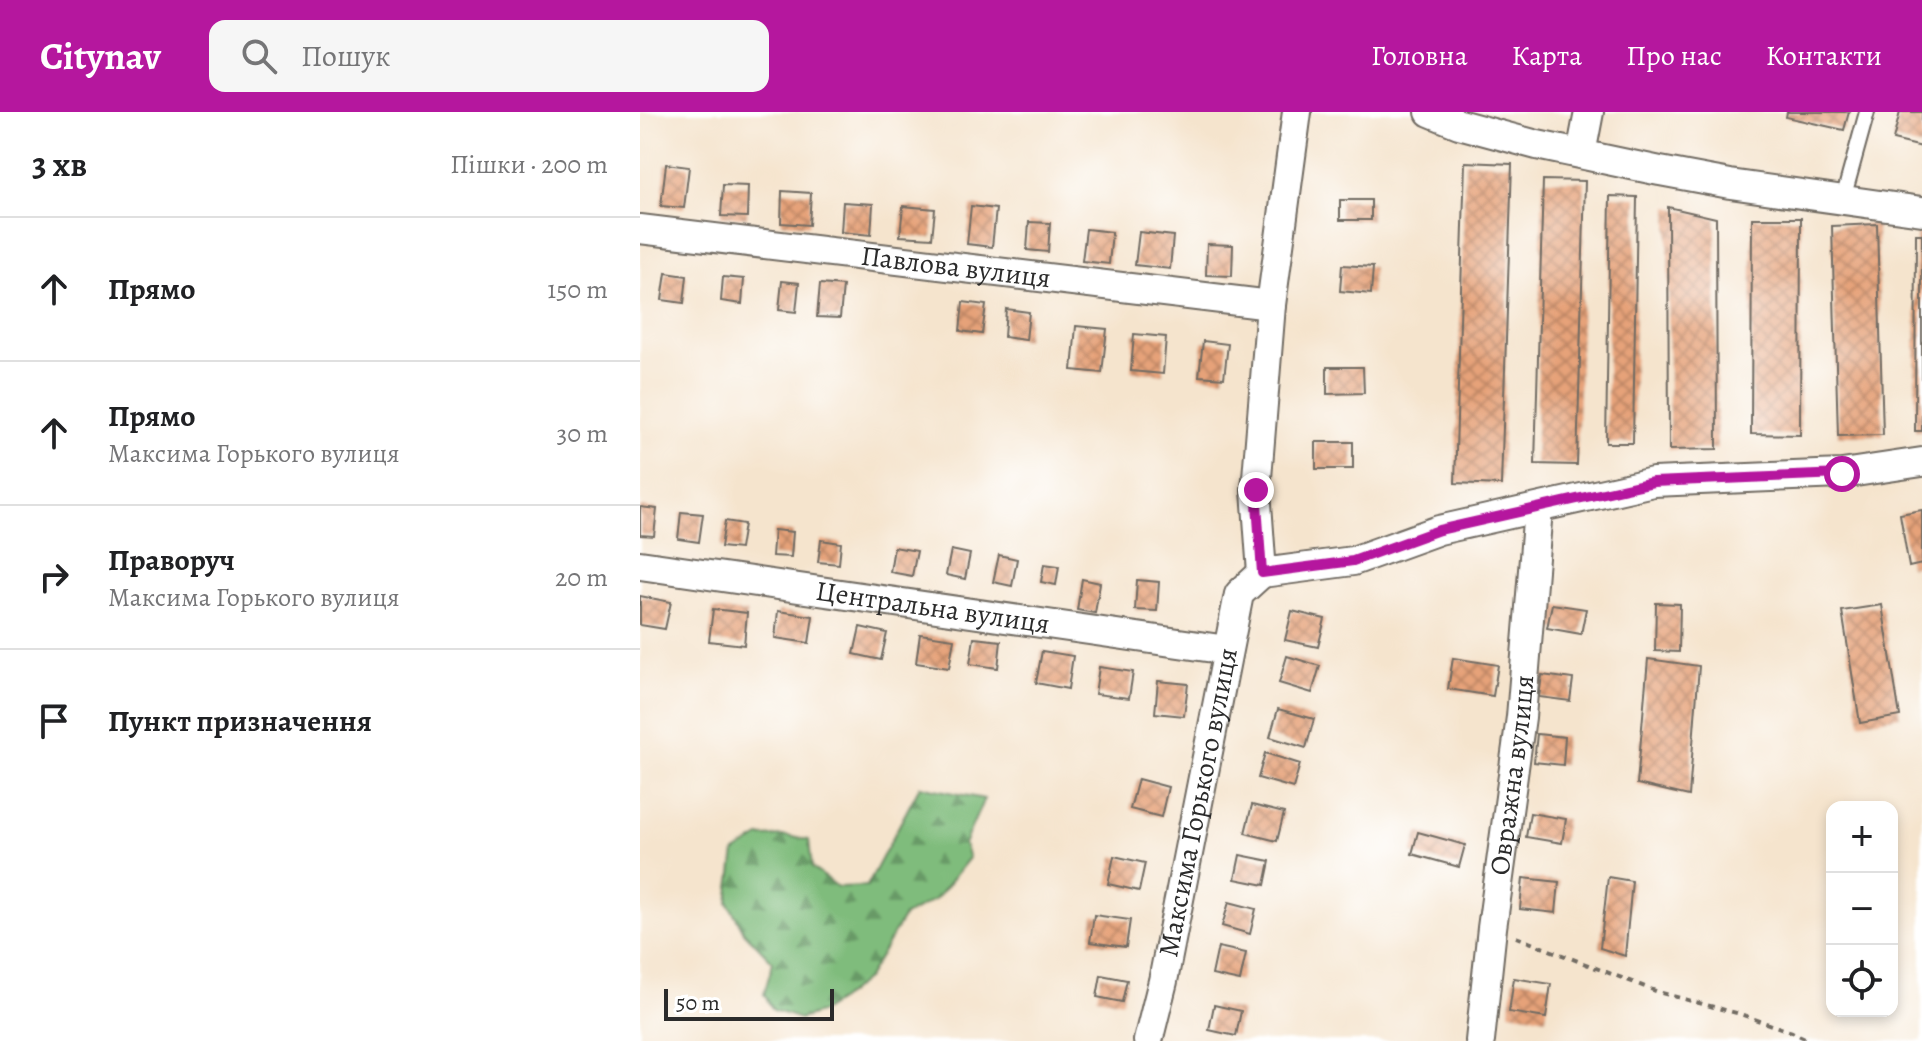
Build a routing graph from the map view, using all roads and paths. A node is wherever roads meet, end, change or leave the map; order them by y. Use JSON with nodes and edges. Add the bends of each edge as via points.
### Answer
{"nodes":[{"id":1,"x":1297,"y":112,"type":"edge"},
{"id":2,"x":1430,"y":112,"type":"edge"},
{"id":3,"x":1589,"y":112,"type":"edge"},
{"id":4,"x":1867,"y":112,"type":"edge"},
{"id":5,"x":1581,"y":154,"type":"junction"},
{"id":6,"x":1843,"y":199,"type":"junction"},
{"id":7,"x":1922,"y":211,"type":"edge"},
{"id":8,"x":640,"y":229,"type":"edge"},
{"id":9,"x":1271,"y":305,"type":"junction"},
{"id":10,"x":1922,"y":462,"type":"edge"},
{"id":11,"x":1538,"y":509,"type":"junction"},
{"id":12,"x":640,"y":565,"type":"edge"},
{"id":13,"x":1262,"y":573,"type":"junction"},
{"id":14,"x":1227,"y":650,"type":"junction"},
{"id":15,"x":1492,"y":928,"type":"junction"},
{"id":16,"x":1148,"y":1041,"type":"edge"},
{"id":17,"x":1480,"y":1041,"type":"edge"},
{"id":18,"x":1811,"y":1041,"type":"edge"}],
"edges":[{"from":1,"to":9,"type":"street"},
{"from":2,"to":5,"type":"street"},
{"from":3,"to":5,"type":"street"},
{"from":4,"to":6,"type":"lane"},
{"from":5,"to":6,"type":"street","via":[[1730,184]]},
{"from":6,"to":7,"type":"street"},
{"from":8,"to":9,"type":"street","name":"Павлова вулиця"},
{"from":9,"to":13,"type":"street","via":[[1256,490]]},
{"from":10,"to":11,"type":"street","via":[[1842,474],[1653,482]]},
{"from":11,"to":13,"type":"street","via":[[1439,530],[1353,561]]},
{"from":11,"to":15,"type":"street","name":"Овражна вулиця","via":[[1521,717]]},
{"from":12,"to":14,"type":"street","name":"Центральна вулиця"},
{"from":13,"to":14,"type":"street","name":"Максима Горького вулиця","via":[[1239,594]]},
{"from":14,"to":16,"type":"street","name":"Максима Горького вулиця"},
{"from":15,"to":17,"type":"street","name":"Овражна вулиця"},
{"from":15,"to":18,"type":"path","via":[[1658,992],[1740,1014]]}]}
